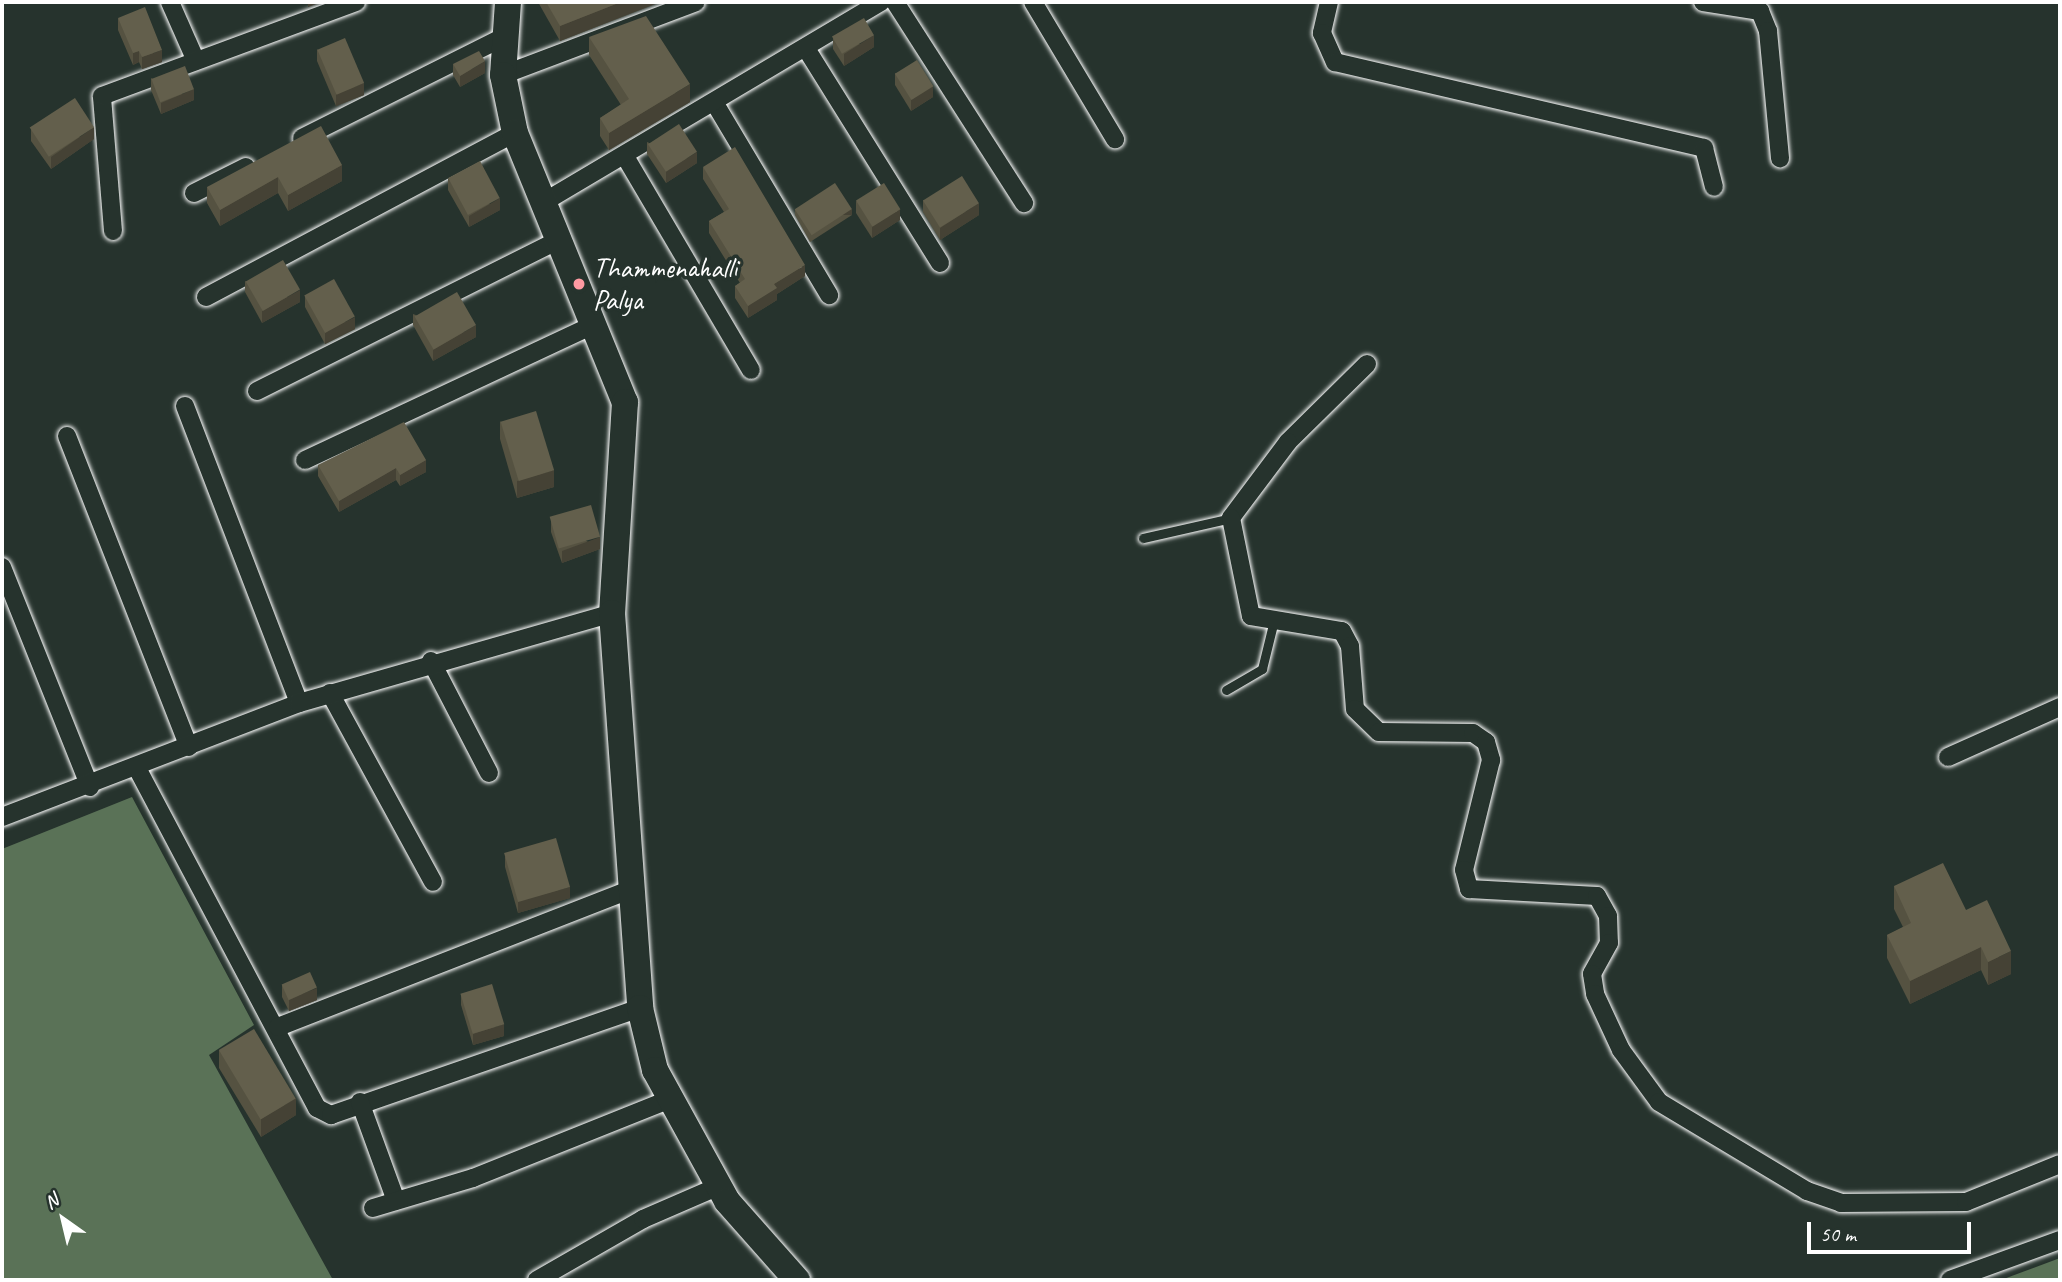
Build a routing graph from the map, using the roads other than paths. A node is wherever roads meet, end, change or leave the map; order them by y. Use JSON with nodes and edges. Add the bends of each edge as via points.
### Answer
{"nodes":[{"id":1,"x":170,"y":2,"type":"edge"},
{"id":2,"x":508,"y":2,"type":"edge"},
{"id":3,"x":696,"y":2,"type":"edge"},
{"id":4,"x":881,"y":2,"type":"edge"},
{"id":5,"x":895,"y":2,"type":"edge"},
{"id":6,"x":1033,"y":2,"type":"edge"},
{"id":7,"x":1329,"y":2,"type":"edge"},
{"id":8,"x":1703,"y":2,"type":"edge"},
{"id":9,"x":346,"y":3,"type":"edge"},
{"id":10,"x":1763,"y":7,"type":"edge"},
{"id":11,"x":506,"y":36,"type":"junction"},
{"id":12,"x":807,"y":50,"type":"junction"},
{"id":13,"x":196,"y":61,"type":"junction"},
{"id":14,"x":503,"y":75,"type":"junction"},
{"id":15,"x":714,"y":102,"type":"junction"},
{"id":16,"x":515,"y":133,"type":"junction"},
{"id":17,"x":1115,"y":139,"type":"dead end"},
{"id":18,"x":626,"y":158,"type":"junction"},
{"id":19,"x":1780,"y":158,"type":"dead end"},
{"id":20,"x":1714,"y":187,"type":"dead end"},
{"id":21,"x":194,"y":193,"type":"dead end"},
{"id":22,"x":544,"y":202,"type":"junction"},
{"id":23,"x":1024,"y":203,"type":"dead end"},
{"id":24,"x":113,"y":231,"type":"dead end"},
{"id":25,"x":560,"y":239,"type":"junction"},
{"id":26,"x":940,"y":263,"type":"dead end"},
{"id":27,"x":830,"y":295,"type":"dead end"},
{"id":28,"x":206,"y":297,"type":"dead end"},
{"id":29,"x":594,"y":324,"type":"junction"},
{"id":30,"x":1367,"y":364,"type":"dead end"},
{"id":31,"x":751,"y":370,"type":"dead end"},
{"id":32,"x":257,"y":391,"type":"dead end"},
{"id":33,"x":185,"y":406,"type":"dead end"},
{"id":34,"x":67,"y":436,"type":"dead end"},
{"id":35,"x":305,"y":460,"type":"dead end"},
{"id":36,"x":1231,"y":518,"type":"junction"},
{"id":37,"x":1143,"y":538,"type":"dead end"},
{"id":38,"x":2,"y":567,"type":"edge"},
{"id":39,"x":612,"y":613,"type":"junction"},
{"id":40,"x":1274,"y":620,"type":"junction"},
{"id":41,"x":431,"y":661,"type":"junction"},
{"id":42,"x":1227,"y":690,"type":"dead end"},
{"id":43,"x":330,"y":693,"type":"junction"},
{"id":44,"x":299,"y":703,"type":"junction"},
{"id":45,"x":2060,"y":707,"type":"edge"},
{"id":46,"x":189,"y":747,"type":"junction"},
{"id":47,"x":1948,"y":757,"type":"dead end"},
{"id":48,"x":137,"y":768,"type":"junction"},
{"id":49,"x":489,"y":773,"type":"dead end"},
{"id":50,"x":90,"y":787,"type":"junction"},
{"id":51,"x":2,"y":817,"type":"edge"},
{"id":52,"x":433,"y":882,"type":"dead end"},
{"id":53,"x":632,"y":889,"type":"junction"},
{"id":54,"x":640,"y":1007,"type":"junction"},
{"id":55,"x":278,"y":1027,"type":"junction"},
{"id":56,"x":671,"y":1099,"type":"junction"},
{"id":57,"x":360,"y":1102,"type":"junction"},
{"id":58,"x":2060,"y":1164,"type":"edge"},
{"id":59,"x":719,"y":1186,"type":"junction"},
{"id":60,"x":396,"y":1201,"type":"junction"},
{"id":61,"x":373,"y":1208,"type":"dead end"},
{"id":62,"x":2060,"y":1240,"type":"edge"},
{"id":63,"x":537,"y":1280,"type":"edge"},
{"id":64,"x":797,"y":1280,"type":"edge"},
{"id":65,"x":1950,"y":1280,"type":"edge"}],
"edges":[{"from":1,"to":13,"type":"street"},
{"from":2,"to":11,"type":"street"},
{"from":3,"to":14,"type":"street"},
{"from":4,"to":12,"type":"street"},
{"from":5,"to":23,"type":"street"},
{"from":6,"to":17,"type":"street"},
{"from":7,"to":20,"type":"street","via":[[1322,33],[1335,62],[1704,148]]},
{"from":8,"to":10,"type":"street"},
{"from":9,"to":13,"type":"street"},
{"from":10,"to":19,"type":"street"},
{"from":11,"to":14,"type":"street"},
{"from":11,"to":21,"type":"street"},
{"from":12,"to":15,"type":"street"},
{"from":12,"to":26,"type":"street"},
{"from":13,"to":24,"type":"street","via":[[102,96]]},
{"from":14,"to":16,"type":"street"},
{"from":15,"to":18,"type":"street"},
{"from":15,"to":27,"type":"street"},
{"from":16,"to":22,"type":"street"},
{"from":16,"to":28,"type":"street"},
{"from":18,"to":22,"type":"street"},
{"from":18,"to":31,"type":"street"},
{"from":22,"to":25,"type":"street"},
{"from":25,"to":29,"type":"street"},
{"from":25,"to":32,"type":"street"},
{"from":29,"to":35,"type":"street"},
{"from":29,"to":39,"type":"street","via":[[625,402]]},
{"from":30,"to":36,"type":"street","via":[[1288,442]]},
{"from":33,"to":44,"type":"street"},
{"from":34,"to":46,"type":"street"},
{"from":36,"to":37,"type":"lane"},
{"from":36,"to":40,"type":"street","via":[[1251,616]]},
{"from":38,"to":50,"type":"street"},
{"from":39,"to":41,"type":"street"},
{"from":39,"to":53,"type":"street"},
{"from":40,"to":42,"type":"lane","via":[[1262,668]]},
{"from":40,"to":58,"type":"street","via":[[1342,631],[1350,646],[1355,709],[1380,732],[1473,733],[1486,742],[1491,760],[1464,870],[1469,889],[1597,895],[1608,916],[1609,943],[1592,974],[1595,994],[1621,1050],[1659,1102],[1807,1191],[1840,1203],[1966,1202]]},
{"from":41,"to":43,"type":"street"},
{"from":41,"to":49,"type":"street"},
{"from":43,"to":44,"type":"street"},
{"from":43,"to":52,"type":"street"},
{"from":44,"to":46,"type":"street"},
{"from":45,"to":47,"type":"street"},
{"from":46,"to":48,"type":"street"},
{"from":48,"to":50,"type":"street"},
{"from":48,"to":55,"type":"street"},
{"from":50,"to":51,"type":"street"},
{"from":53,"to":54,"type":"street"},
{"from":53,"to":55,"type":"street"},
{"from":54,"to":56,"type":"street","via":[[655,1070]]},
{"from":54,"to":57,"type":"street"},
{"from":55,"to":57,"type":"street","via":[[317,1108],[331,1115]]},
{"from":56,"to":59,"type":"street"},
{"from":56,"to":60,"type":"street"},
{"from":57,"to":60,"type":"street"},
{"from":59,"to":63,"type":"street","via":[[643,1219]]},
{"from":59,"to":64,"type":"street"},
{"from":60,"to":61,"type":"street"},
{"from":62,"to":65,"type":"street"}]}
